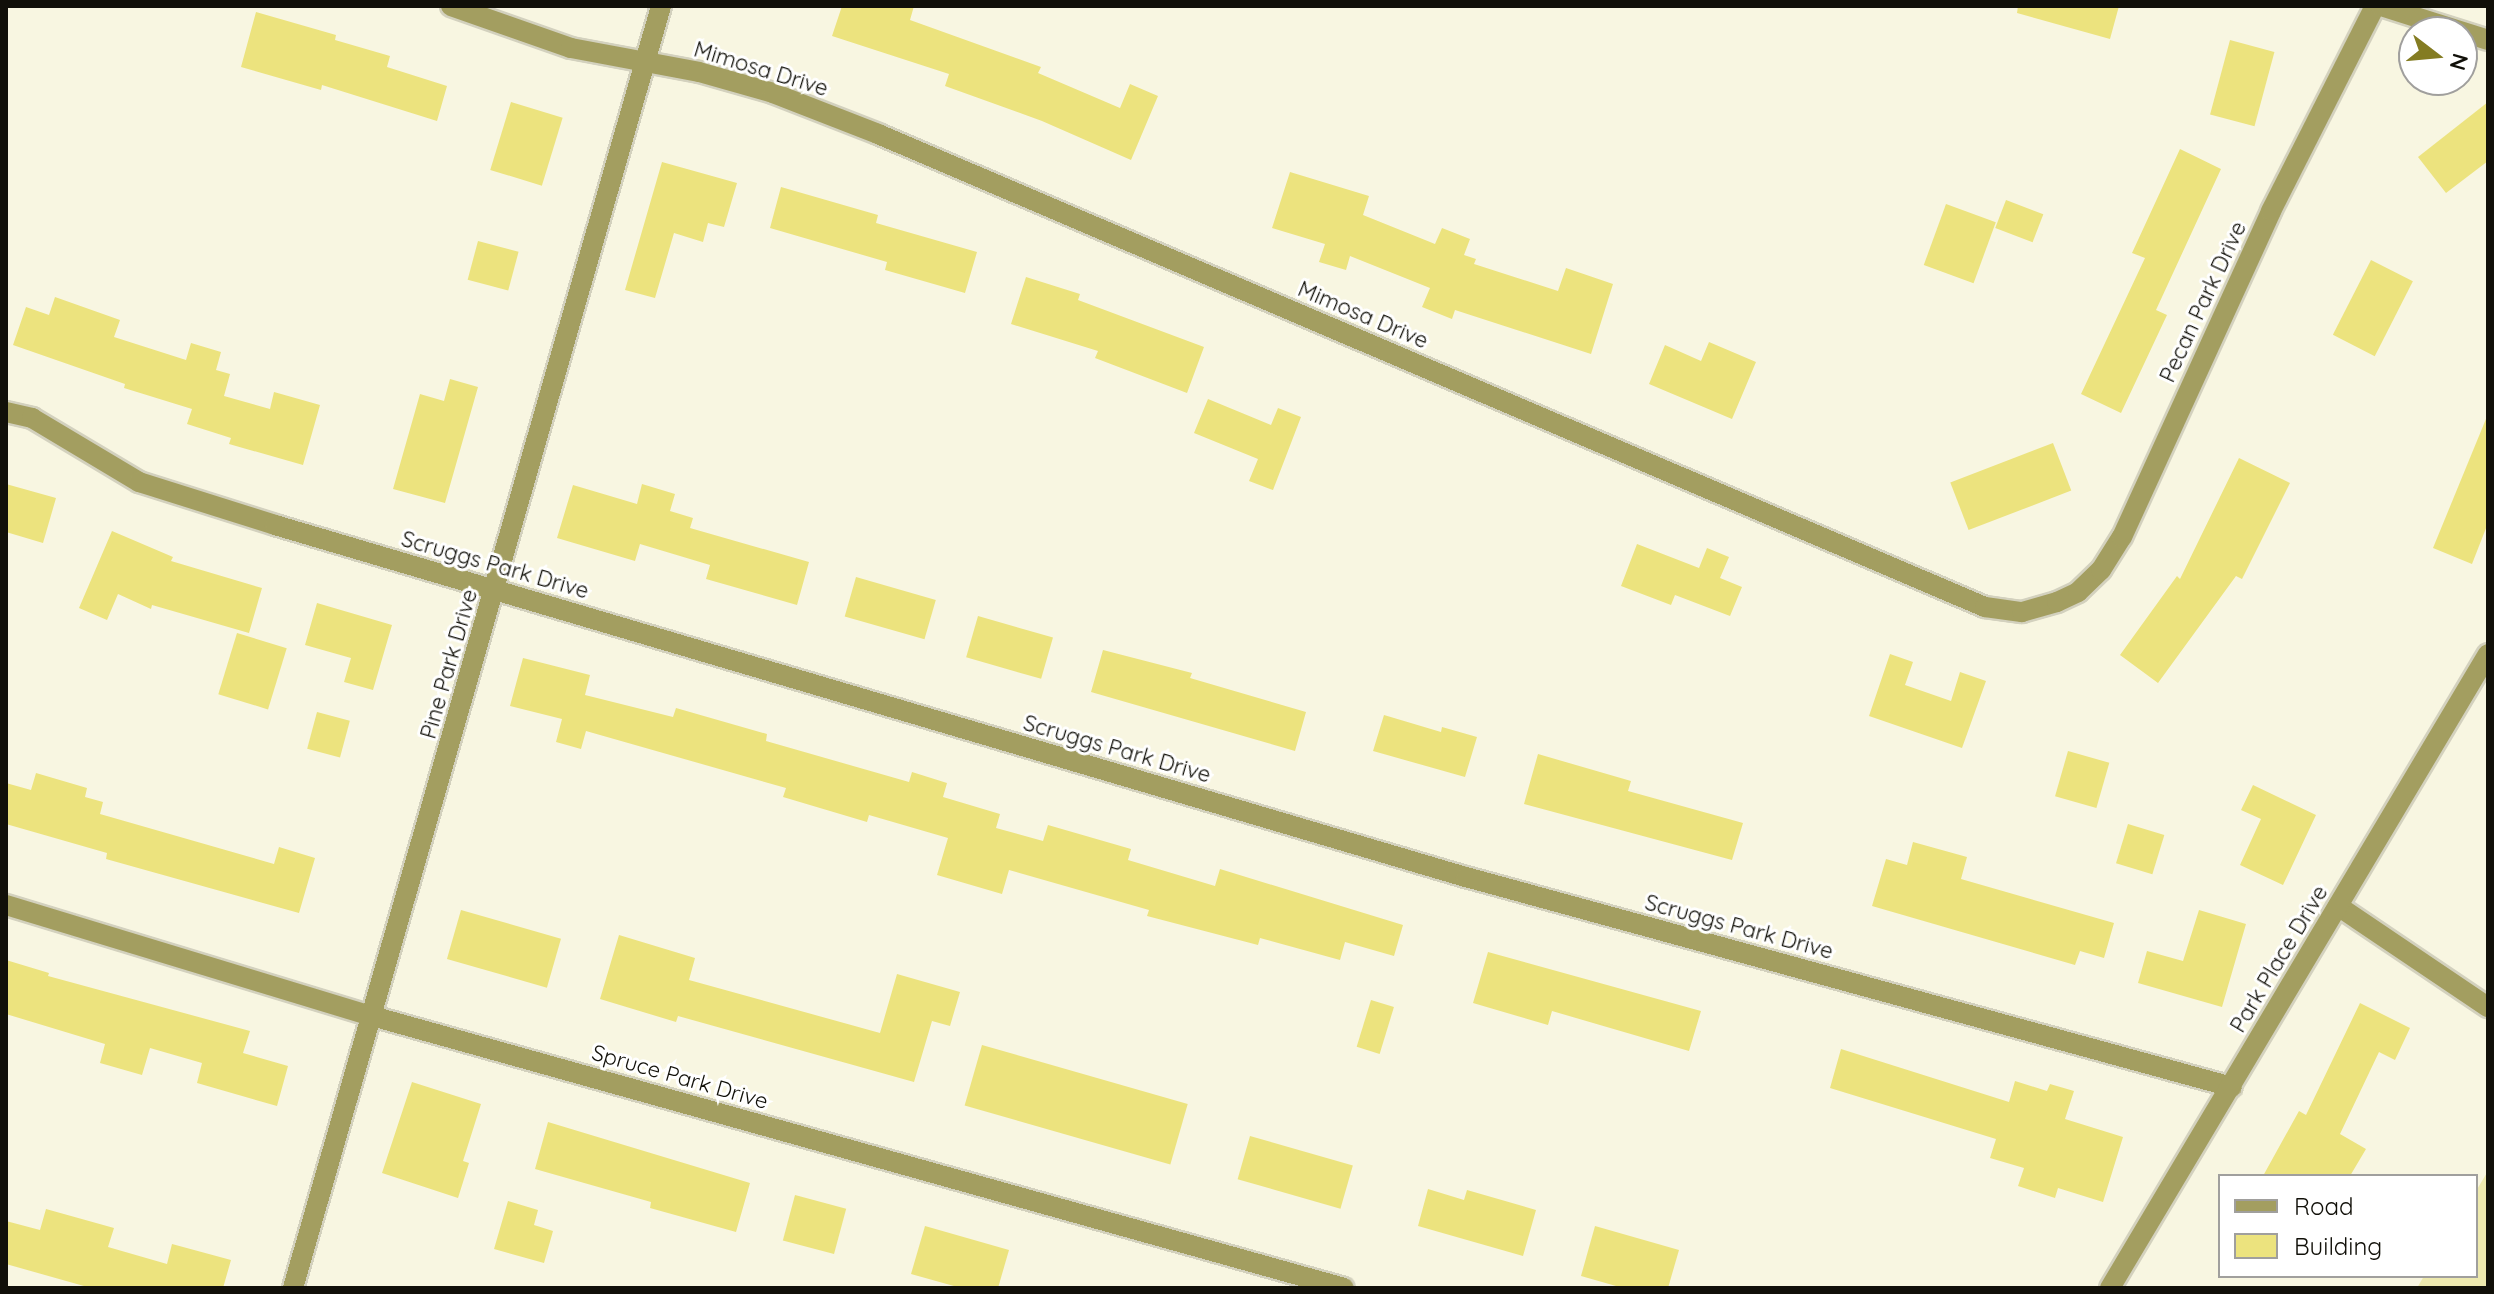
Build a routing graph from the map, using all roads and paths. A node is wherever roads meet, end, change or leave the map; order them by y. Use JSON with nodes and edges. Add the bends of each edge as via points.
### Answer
{"nodes":[{"id":1,"x":451,"y":6,"type":"edge"},
{"id":2,"x":661,"y":6,"type":"edge"},
{"id":3,"x":2378,"y":6,"type":"edge"},
{"id":4,"x":2488,"y":40,"type":"edge"},
{"id":5,"x":645,"y":62,"type":"junction"},
{"id":6,"x":6,"y":412,"type":"edge"},
{"id":7,"x":496,"y":590,"type":"junction"},
{"id":8,"x":2057,"y":602,"type":"joint"},
{"id":9,"x":2488,"y":654,"type":"edge"},
{"id":10,"x":6,"y":905,"type":"edge"},
{"id":11,"x":2338,"y":906,"type":"junction"},
{"id":12,"x":2488,"y":1007,"type":"edge"},
{"id":13,"x":372,"y":1016,"type":"junction"},
{"id":14,"x":2232,"y":1087,"type":"junction"},
{"id":15,"x":293,"y":1288,"type":"edge"},
{"id":16,"x":1344,"y":1288,"type":"edge"},
{"id":17,"x":2110,"y":1288,"type":"edge"}],
"edges":[{"from":1,"to":5,"type":"street","name":"Mimosa Drive","via":[[571,48]]},
{"from":2,"to":5,"type":"street","name":"Pine Park Drive"},
{"from":3,"to":4,"type":"street"},
{"from":3,"to":8,"type":"street","name":"Pecan Park Drive","via":[[2271,211],[2122,537],[2101,570],[2078,592]]},
{"from":5,"to":7,"type":"street","name":"Pine Park Drive"},
{"from":5,"to":8,"type":"street","name":"Mimosa Drive","via":[[773,93],[878,134],[1985,607],[2022,612]]},
{"from":6,"to":7,"type":"street","name":"Scruggs Park Drive","via":[[32,418],[139,482]]},
{"from":7,"to":13,"type":"street","name":"Pine Park Drive"},
{"from":7,"to":14,"type":"street","name":"Scruggs Park Drive","via":[[1466,877]]},
{"from":9,"to":11,"type":"street","name":"Park Place Drive"},
{"from":10,"to":13,"type":"street","name":"Spruce Park Drive"},
{"from":11,"to":12,"type":"street"},
{"from":11,"to":14,"type":"street","name":"Park Place Drive"},
{"from":13,"to":15,"type":"street","name":"Pine Park Drive"},
{"from":13,"to":16,"type":"street","name":"Spruce Park Drive"},
{"from":14,"to":17,"type":"street","name":"Park Place Drive"}]}
